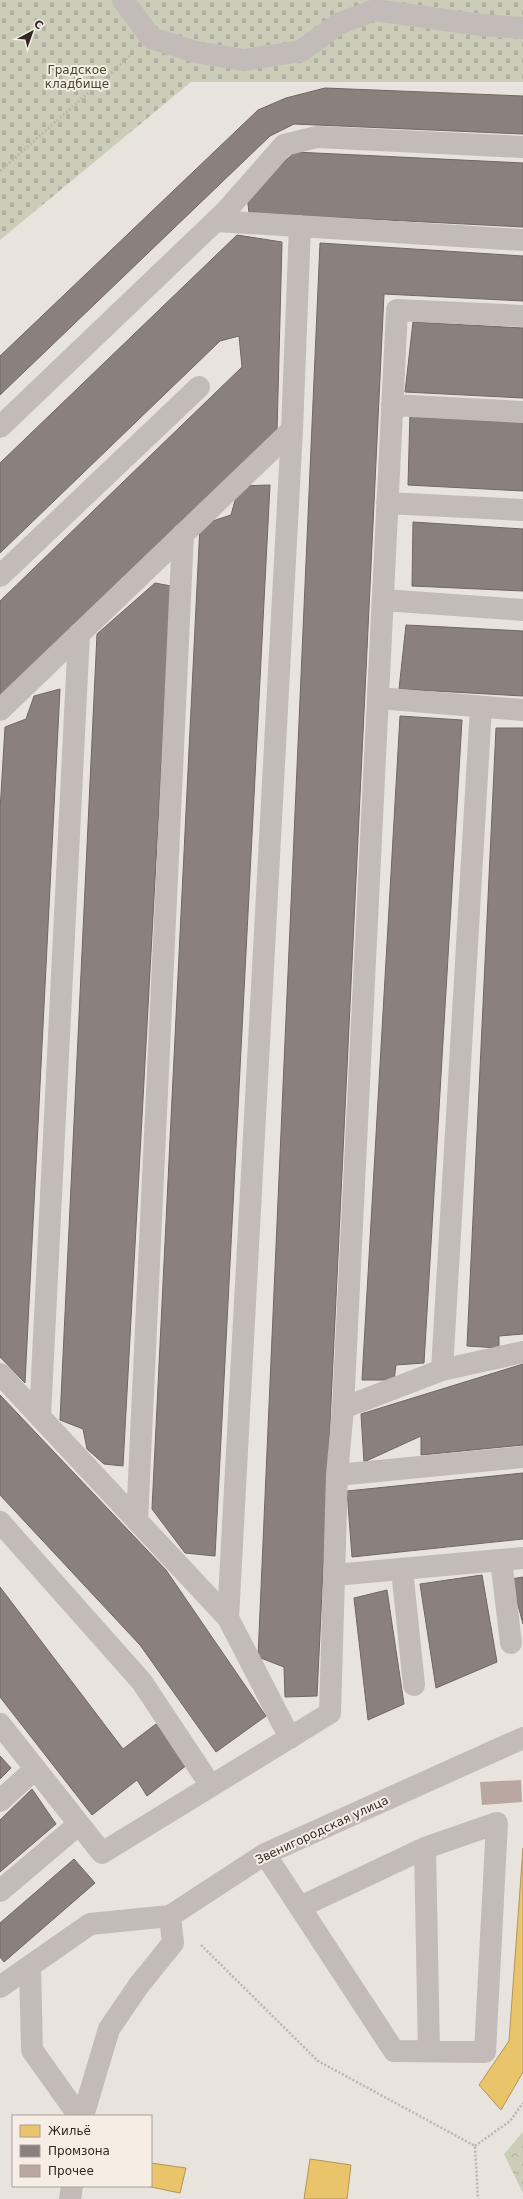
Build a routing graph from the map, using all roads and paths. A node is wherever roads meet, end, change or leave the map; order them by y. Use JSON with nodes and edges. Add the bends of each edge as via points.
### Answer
{"nodes":[{"id":1,"x":123,"y":0,"type":"edge"},
{"id":2,"x":523,"y":28,"type":"edge"},
{"id":3,"x":151,"y":38,"type":"junction"},
{"id":4,"x":523,"y":147,"type":"edge"},
{"id":5,"x":0,"y":171,"type":"edge"},
{"id":6,"x":217,"y":221,"type":"junction"},
{"id":7,"x":300,"y":226,"type":"junction"},
{"id":8,"x":523,"y":240,"type":"edge"},
{"id":9,"x":523,"y":316,"type":"edge"},
{"id":10,"x":199,"y":387,"type":"dead end"},
{"id":11,"x":392,"y":405,"type":"junction"},
{"id":12,"x":523,"y":412,"type":"edge"},
{"id":13,"x":0,"y":427,"type":"edge"},
{"id":14,"x":292,"y":430,"type":"junction"},
{"id":15,"x":387,"y":503,"type":"junction"},
{"id":16,"x":523,"y":510,"type":"edge"},
{"id":17,"x":183,"y":534,"type":"junction"},
{"id":18,"x":0,"y":576,"type":"edge"},
{"id":19,"x":383,"y":600,"type":"junction"},
{"id":20,"x":523,"y":610,"type":"edge"},
{"id":21,"x":79,"y":634,"type":"junction"},
{"id":22,"x":378,"y":698,"type":"junction"},
{"id":23,"x":481,"y":707,"type":"junction"},
{"id":24,"x":0,"y":710,"type":"edge"},
{"id":25,"x":523,"y":710,"type":"edge"},
{"id":26,"x":523,"y":1352,"type":"edge"},
{"id":27,"x":442,"y":1370,"type":"junction"},
{"id":28,"x":0,"y":1374,"type":"edge"},
{"id":29,"x":343,"y":1408,"type":"junction"},
{"id":30,"x":40,"y":1417,"type":"junction"},
{"id":31,"x":523,"y":1457,"type":"edge"},
{"id":32,"x":337,"y":1475,"type":"junction"},
{"id":33,"x":137,"y":1521,"type":"junction"},
{"id":34,"x":0,"y":1522,"type":"edge"},
{"id":35,"x":523,"y":1558,"type":"edge"},
{"id":36,"x":502,"y":1560,"type":"junction"},
{"id":37,"x":402,"y":1570,"type":"junction"},
{"id":38,"x":334,"y":1575,"type":"junction"},
{"id":39,"x":228,"y":1618,"type":"junction"},
{"id":40,"x":511,"y":1643,"type":"dead end"},
{"id":41,"x":414,"y":1685,"type":"dead end"},
{"id":42,"x":0,"y":1724,"type":"edge"},
{"id":43,"x":290,"y":1738,"type":"junction"},
{"id":44,"x":523,"y":1738,"type":"edge"},
{"id":45,"x":35,"y":1769,"type":"junction"},
{"id":46,"x":212,"y":1786,"type":"junction"},
{"id":47,"x":0,"y":1802,"type":"edge"},
{"id":48,"x":79,"y":1824,"type":"junction"},
{"id":49,"x":425,"y":1848,"type":"junction"},
{"id":50,"x":265,"y":1854,"type":"junction"},
{"id":51,"x":0,"y":1891,"type":"edge"},
{"id":52,"x":300,"y":1907,"type":"junction"},
{"id":53,"x":170,"y":1916,"type":"junction"},
{"id":54,"x":173,"y":1943,"type":"junction"},
{"id":55,"x":30,"y":1966,"type":"junction"},
{"id":56,"x":0,"y":1987,"type":"edge"},
{"id":57,"x":429,"y":2051,"type":"junction"},
{"id":58,"x":523,"y":2103,"type":"edge"},
{"id":59,"x":78,"y":2115,"type":"edge"},
{"id":60,"x":83,"y":2115,"type":"edge"},
{"id":61,"x":475,"y":2146,"type":"junction"},
{"id":62,"x":72,"y":2187,"type":"edge"},
{"id":63,"x":70,"y":2199,"type":"edge"},
{"id":64,"x":478,"y":2199,"type":"edge"}],
"edges":[{"from":1,"to":3,"type":"street"},
{"from":2,"to":3,"type":"street","via":[[481,25],[375,10],[338,24],[301,51],[244,60],[196,52]]},
{"from":3,"to":5,"type":"path"},
{"from":4,"to":6,"type":"street","via":[[317,137],[284,145]]},
{"from":6,"to":7,"type":"street"},
{"from":6,"to":13,"type":"street"},
{"from":7,"to":8,"type":"street"},
{"from":7,"to":14,"type":"street"},
{"from":9,"to":11,"type":"street","via":[[396,310]]},
{"from":10,"to":18,"type":"street"},
{"from":11,"to":12,"type":"street"},
{"from":11,"to":15,"type":"street"},
{"from":14,"to":17,"type":"street"},
{"from":14,"to":39,"type":"street"},
{"from":15,"to":16,"type":"street"},
{"from":15,"to":19,"type":"street"},
{"from":17,"to":21,"type":"street"},
{"from":17,"to":33,"type":"street"},
{"from":19,"to":20,"type":"street"},
{"from":19,"to":22,"type":"street"},
{"from":21,"to":24,"type":"street"},
{"from":21,"to":30,"type":"street"},
{"from":22,"to":23,"type":"street"},
{"from":22,"to":29,"type":"street"},
{"from":23,"to":25,"type":"street"},
{"from":23,"to":27,"type":"street"},
{"from":26,"to":27,"type":"street"},
{"from":27,"to":29,"type":"street"},
{"from":28,"to":30,"type":"street"},
{"from":29,"to":32,"type":"street"},
{"from":30,"to":33,"type":"street"},
{"from":31,"to":32,"type":"street"},
{"from":32,"to":38,"type":"street"},
{"from":33,"to":39,"type":"street"},
{"from":34,"to":46,"type":"street","via":[[142,1682]]},
{"from":35,"to":36,"type":"street"},
{"from":36,"to":37,"type":"street"},
{"from":36,"to":40,"type":"street"},
{"from":37,"to":38,"type":"street"},
{"from":37,"to":41,"type":"street"},
{"from":38,"to":43,"type":"street","via":[[330,1713]]},
{"from":39,"to":43,"type":"street"},
{"from":42,"to":45,"type":"street"},
{"from":43,"to":46,"type":"street"},
{"from":44,"to":50,"type":"street","name":"Звенигородская улица"},
{"from":45,"to":47,"type":"street"},
{"from":45,"to":48,"type":"street"},
{"from":46,"to":48,"type":"street","via":[[102,1853]]},
{"from":48,"to":51,"type":"street"},
{"from":49,"to":52,"type":"street"},
{"from":49,"to":57,"type":"street"},
{"from":49,"to":57,"type":"street","via":[[497,1823],[485,2052]]},
{"from":50,"to":52,"type":"street"},
{"from":50,"to":53,"type":"street","name":"Звенигородская улица"},
{"from":52,"to":57,"type":"street","via":[[394,2051]]},
{"from":53,"to":54,"type":"street"},
{"from":53,"to":55,"type":"street","name":"Звенигородская улица","via":[[90,1924]]},
{"from":54,"to":60,"type":"street","via":[[108,2029]]},
{"from":54,"to":61,"type":"path","via":[[203,1945],[318,2061]]},
{"from":55,"to":56,"type":"street","name":"Звенигородская улица"},
{"from":55,"to":59,"type":"street","via":[[32,2050]]},
{"from":58,"to":61,"type":"path","via":[[510,2121]]},
{"from":61,"to":64,"type":"path"},
{"from":62,"to":63,"type":"street"}]}
